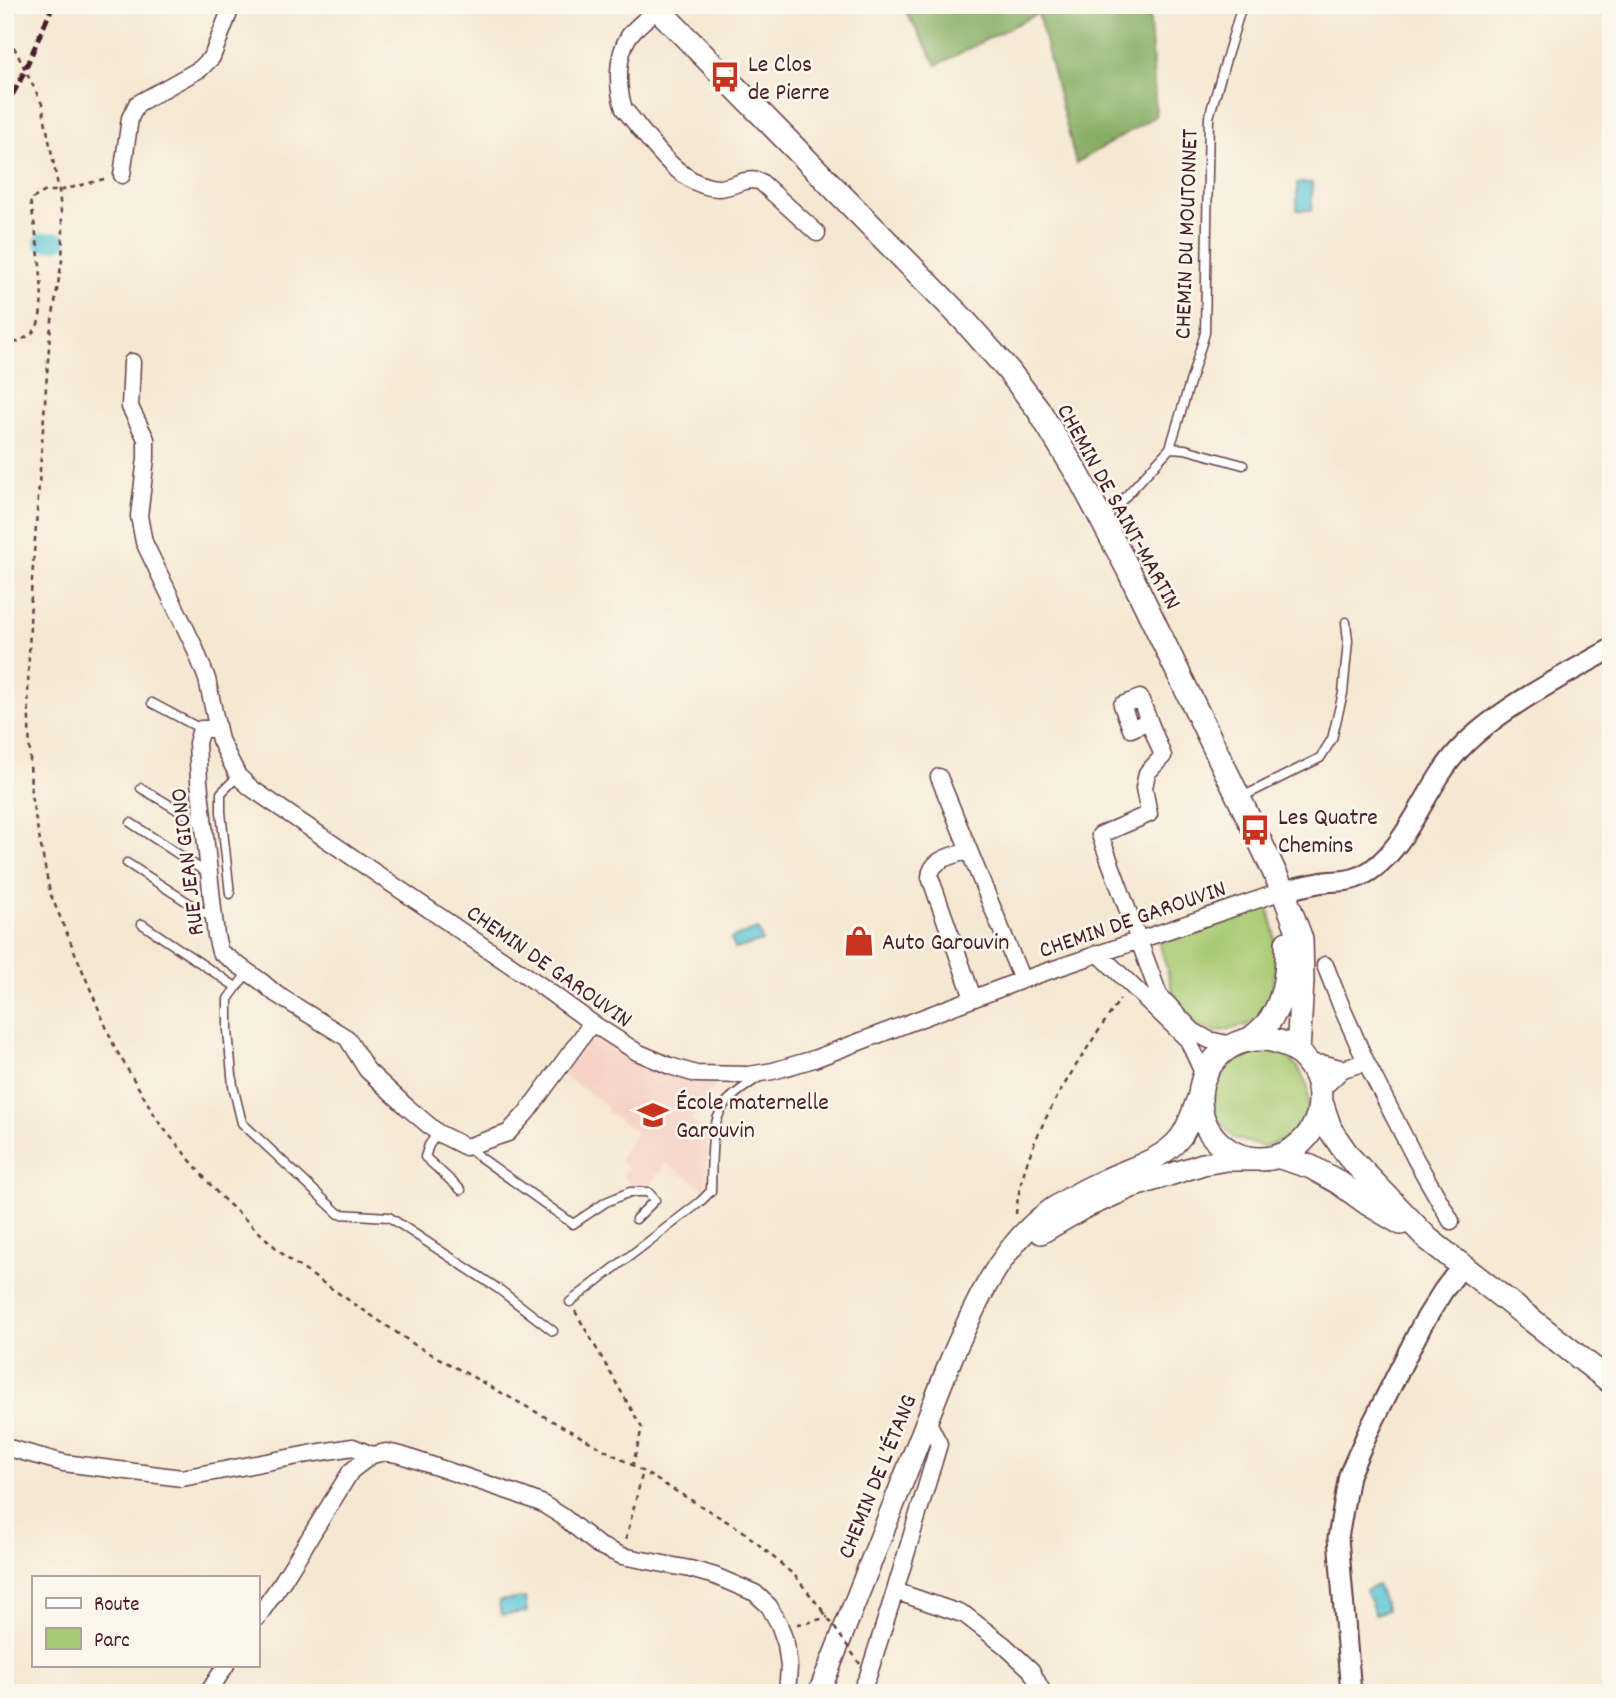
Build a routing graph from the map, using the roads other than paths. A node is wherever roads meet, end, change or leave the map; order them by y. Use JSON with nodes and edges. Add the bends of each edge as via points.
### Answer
{"nodes":[{"id":1,"x":232,"y":5,"type":"edge"},
{"id":2,"x":1242,"y":5,"type":"edge"},
{"id":3,"x":656,"y":7,"type":"edge"},
{"id":4,"x":122,"y":175,"type":"road end"},
{"id":5,"x":817,"y":233,"type":"dead end"},
{"id":6,"x":132,"y":362,"type":"dead end"},
{"id":7,"x":1170,"y":447,"type":"junction"},
{"id":8,"x":1243,"y":465,"type":"dead end"},
{"id":9,"x":1103,"y":522,"type":"junction"},
{"id":10,"x":1346,"y":622,"type":"dead end"},
{"id":11,"x":1611,"y":649,"type":"edge"},
{"id":12,"x":152,"y":704,"type":"dead end"},
{"id":13,"x":1149,"y":721,"type":"dead end"},
{"id":14,"x":209,"y":729,"type":"junction"},
{"id":15,"x":238,"y":776,"type":"junction"},
{"id":16,"x":939,"y":777,"type":"dead end"},
{"id":17,"x":141,"y":788,"type":"dead end"},
{"id":18,"x":1240,"y":798,"type":"junction"},
{"id":19,"x":131,"y":823,"type":"dead end"},
{"id":20,"x":205,"y":827,"type":"junction"},
{"id":21,"x":969,"y":850,"type":"junction"},
{"id":22,"x":127,"y":863,"type":"dead end"},
{"id":23,"x":210,"y":874,"type":"junction"},
{"id":24,"x":230,"y":894,"type":"dead end"},
{"id":25,"x":1285,"y":897,"type":"junction"},
{"id":26,"x":215,"y":919,"type":"junction"},
{"id":27,"x":142,"y":924,"type":"dead end"},
{"id":28,"x":1138,"y":940,"type":"junction"},
{"id":29,"x":1098,"y":954,"type":"junction"},
{"id":30,"x":1325,"y":965,"type":"dead end"},
{"id":31,"x":248,"y":972,"type":"junction"},
{"id":32,"x":1022,"y":980,"type":"junction"},
{"id":33,"x":236,"y":987,"type":"junction"},
{"id":34,"x":973,"y":998,"type":"junction"},
{"id":35,"x":592,"y":1023,"type":"junction"},
{"id":36,"x":1241,"y":1043,"type":"junction"},
{"id":37,"x":1303,"y":1058,"type":"junction"},
{"id":38,"x":1366,"y":1062,"type":"junction"},
{"id":39,"x":1343,"y":1069,"type":"junction"},
{"id":40,"x":766,"y":1072,"type":"junction"},
{"id":41,"x":1201,"y":1085,"type":"junction"},
{"id":42,"x":1320,"y":1096,"type":"junction"},
{"id":43,"x":438,"y":1133,"type":"junction"},
{"id":44,"x":466,"y":1147,"type":"junction"},
{"id":45,"x":1280,"y":1157,"type":"junction"},
{"id":46,"x":1256,"y":1160,"type":"junction"},
{"id":47,"x":461,"y":1191,"type":"dead end"},
{"id":48,"x":636,"y":1219,"type":"dead end"},
{"id":49,"x":1451,"y":1221,"type":"dead end"},
{"id":50,"x":1428,"y":1239,"type":"junction"},
{"id":51,"x":1462,"y":1266,"type":"junction"},
{"id":52,"x":988,"y":1281,"type":"junction"},
{"id":53,"x":570,"y":1302,"type":"road end"},
{"id":54,"x":553,"y":1331,"type":"dead end"},
{"id":55,"x":1611,"y":1381,"type":"edge"},
{"id":56,"x":928,"y":1420,"type":"junction"},
{"id":57,"x":5,"y":1447,"type":"edge"},
{"id":58,"x":372,"y":1455,"type":"junction"},
{"id":59,"x":895,"y":1591,"type":"junction"},
{"id":60,"x":259,"y":1615,"type":"edge"},
{"id":61,"x":225,"y":1666,"type":"edge"},
{"id":62,"x":208,"y":1693,"type":"edge"},
{"id":63,"x":786,"y":1693,"type":"edge"},
{"id":64,"x":819,"y":1693,"type":"edge"},
{"id":65,"x":860,"y":1693,"type":"edge"},
{"id":66,"x":1043,"y":1693,"type":"edge"},
{"id":67,"x":1351,"y":1693,"type":"edge"}],
"edges":[{"from":1,"to":4,"type":"street","via":[[212,57],[200,69],[137,104],[130,118]]},
{"from":2,"to":7,"type":"lane","name":"CHEMIN DU MOUTONNET","via":[[1209,117],[1205,333]]},
{"from":3,"to":5,"type":"street","via":[[625,43],[620,72],[624,109],[682,175],[715,188],[746,180],[761,182]]},
{"from":3,"to":9,"type":"main road","name":"CHEMIN DE SAINT-MARTIN","via":[[1008,370],[1038,409]]},
{"from":6,"to":14,"type":"street","name":"CHEMIN DE GAROUVIN","via":[[130,407],[146,439],[139,516],[144,542],[207,679]]},
{"from":7,"to":8,"type":"lane"},
{"from":7,"to":9,"type":"lane","name":"CHEMIN DU MOUTONNET"},
{"from":9,"to":18,"type":"main road","name":"CHEMIN DE SAINT-MARTIN"},
{"from":10,"to":18,"type":"lane","via":[[1343,693],[1332,739],[1320,758]]},
{"from":11,"to":25,"type":"street","via":[[1512,708],[1458,750],[1393,851],[1378,866],[1360,877],[1322,882]]},
{"from":12,"to":14,"type":"lane"},
{"from":13,"to":28,"type":"street","via":[[1163,756],[1147,773],[1144,788],[1149,814],[1100,835]]},
{"from":14,"to":15,"type":"street","name":"CHEMIN DE GAROUVIN"},
{"from":14,"to":20,"type":"street","name":"RUE JEAN GIONO","via":[[197,743]]},
{"from":15,"to":24,"type":"lane","via":[[222,793]]},
{"from":15,"to":35,"type":"street","name":"CHEMIN DE GAROUVIN"},
{"from":16,"to":21,"type":"street"},
{"from":17,"to":20,"type":"lane"},
{"from":18,"to":25,"type":"main road","name":"CHEMIN DE SAINT-MARTIN"},
{"from":19,"to":23,"type":"lane"},
{"from":20,"to":23,"type":"street","name":"RUE JEAN GIONO"},
{"from":21,"to":32,"type":"street"},
{"from":21,"to":34,"type":"street","via":[[935,862],[930,877]]},
{"from":22,"to":26,"type":"lane"},
{"from":23,"to":26,"type":"street","name":"RUE JEAN GIONO"},
{"from":25,"to":28,"type":"street","name":"CHEMIN DE GAROUVIN"},
{"from":25,"to":36,"type":"main road","via":[[1284,989],[1266,1026]]},
{"from":25,"to":37,"type":"main road","name":"CHEMIN DE SAINT-MARTIN","via":[[1301,939]]},
{"from":26,"to":31,"type":"street","name":"RUE JEAN GIONO","via":[[220,952]]},
{"from":27,"to":33,"type":"lane"},
{"from":28,"to":29,"type":"street","name":"CHEMIN DE GAROUVIN"},
{"from":28,"to":36,"type":"street","via":[[1159,995],[1193,1031],[1209,1040]]},
{"from":29,"to":32,"type":"street","name":"CHEMIN DE GAROUVIN"},
{"from":29,"to":41,"type":"street","via":[[1188,1040]]},
{"from":30,"to":38,"type":"street"},
{"from":31,"to":33,"type":"lane"},
{"from":31,"to":43,"type":"street","name":"RUE JEAN GIONO","via":[[347,1038],[368,1070]]},
{"from":32,"to":34,"type":"street","name":"CHEMIN DE GAROUVIN"},
{"from":33,"to":54,"type":"lane","via":[[228,999],[228,1031],[242,1123],[339,1214],[389,1217]]},
{"from":34,"to":40,"type":"street","name":"CHEMIN DE GAROUVIN","via":[[814,1059]]},
{"from":35,"to":40,"type":"street","name":"CHEMIN DE GAROUVIN","via":[[637,1052],[696,1074]]},
{"from":35,"to":44,"type":"street","via":[[508,1133]]},
{"from":36,"to":37,"type":"main road","via":[[1267,1039],[1284,1044]]},
{"from":36,"to":41,"type":"main road","via":[[1215,1058]]},
{"from":37,"to":39,"type":"street"},
{"from":37,"to":42,"type":"main road","via":[[1316,1076]]},
{"from":38,"to":39,"type":"street"},
{"from":38,"to":49,"type":"street"},
{"from":39,"to":42,"type":"street"},
{"from":40,"to":53,"type":"lane","via":[[724,1105],[717,1119],[711,1191]]},
{"from":41,"to":46,"type":"main road","via":[[1201,1114],[1208,1132],[1237,1156]]},
{"from":41,"to":52,"type":"main road","name":"CHEMIN DE L’ÉTANG","via":[[1181,1138],[1164,1153],[1102,1181],[1041,1218],[1014,1243]]},
{"from":42,"to":45,"type":"main road","via":[[1317,1120],[1308,1136]]},
{"from":42,"to":50,"type":"main road","via":[[1331,1131],[1349,1157]]},
{"from":43,"to":44,"type":"street","name":"RUE JEAN GIONO"},
{"from":43,"to":47,"type":"lane","via":[[425,1157]]},
{"from":44,"to":48,"type":"lane","via":[[573,1224],[606,1202],[631,1192],[648,1192],[655,1200]]},
{"from":45,"to":46,"type":"main road"},
{"from":45,"to":50,"type":"main road","via":[[1311,1167]]},
{"from":46,"to":52,"type":"main road","name":"CHEMIN DE L’ÉTANG","via":[[1203,1164],[1132,1186],[1040,1233]]},
{"from":50,"to":51,"type":"main road"},
{"from":51,"to":55,"type":"main road"},
{"from":51,"to":67,"type":"street","via":[[1422,1325],[1349,1475],[1338,1538]]},
{"from":52,"to":56,"type":"main road","name":"CHEMIN DE L’ÉTANG","via":[[972,1309]]},
{"from":56,"to":59,"type":"street","via":[[939,1444]]},
{"from":56,"to":64,"type":"main road","name":"CHEMIN DE L’ÉTANG"},
{"from":57,"to":58,"type":"street","via":[[64,1463],[182,1478],[353,1447]]},
{"from":58,"to":60,"type":"street","via":[[351,1471]]},
{"from":58,"to":63,"type":"street","via":[[401,1455],[517,1494],[541,1503],[598,1545],[622,1556],[690,1569],[755,1593],[769,1606],[786,1644]]},
{"from":59,"to":65,"type":"street"},
{"from":59,"to":66,"type":"street","via":[[965,1615],[1031,1670]]},
{"from":61,"to":62,"type":"street"}]}
